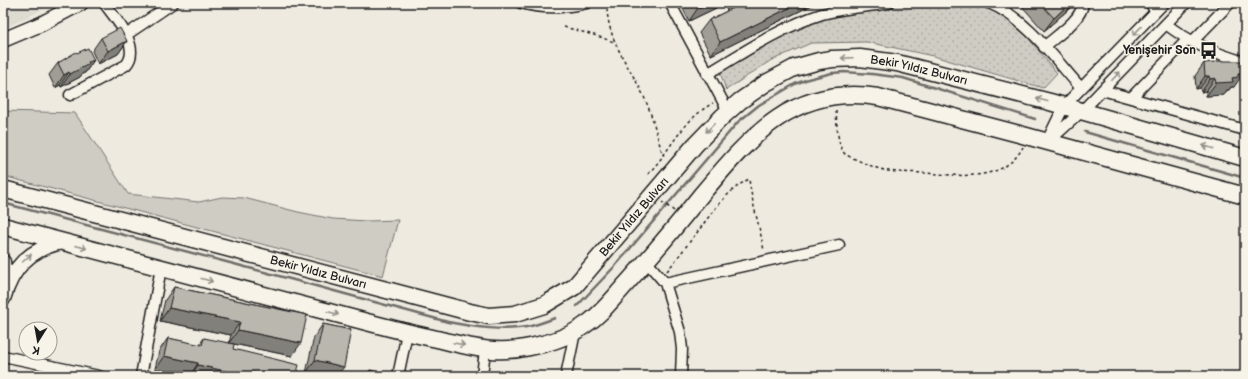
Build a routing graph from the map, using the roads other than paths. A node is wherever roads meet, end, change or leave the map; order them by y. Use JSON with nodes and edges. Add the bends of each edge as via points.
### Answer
{"nodes":[{"id":1,"x":81,"y":3,"type":"edge"},
{"id":2,"x":104,"y":3,"type":"edge"},
{"id":3,"x":173,"y":3,"type":"edge"},
{"id":4,"x":522,"y":3,"type":"edge"},
{"id":5,"x":586,"y":3,"type":"edge"},
{"id":6,"x":670,"y":3,"type":"edge"},
{"id":7,"x":889,"y":3,"type":"edge"},
{"id":8,"x":989,"y":3,"type":"edge"},
{"id":9,"x":1082,"y":3,"type":"edge"},
{"id":10,"x":1164,"y":3,"type":"edge"},
{"id":11,"x":1186,"y":3,"type":"edge"},
{"id":12,"x":1230,"y":3,"type":"edge"},
{"id":13,"x":878,"y":4,"type":"edge"},
{"id":14,"x":551,"y":5,"type":"edge"},
{"id":15,"x":1153,"y":7,"type":"edge"},
{"id":16,"x":1166,"y":24,"type":"junction"},
{"id":17,"x":126,"y":36,"type":"junction"},
{"id":18,"x":3,"y":40,"type":"edge"},
{"id":19,"x":1190,"y":41,"type":"junction"},
{"id":20,"x":1044,"y":47,"type":"junction"},
{"id":21,"x":1245,"y":62,"type":"edge"},
{"id":22,"x":707,"y":74,"type":"junction"},
{"id":23,"x":1081,"y":88,"type":"junction"},
{"id":24,"x":1102,"y":90,"type":"junction"},
{"id":25,"x":70,"y":95,"type":"dead end"},
{"id":26,"x":1131,"y":98,"type":"junction"},
{"id":27,"x":725,"y":105,"type":"junction"},
{"id":28,"x":1064,"y":106,"type":"junction"},
{"id":29,"x":1082,"y":111,"type":"junction"},
{"id":30,"x":1245,"y":130,"type":"edge"},
{"id":31,"x":1048,"y":142,"type":"junction"},
{"id":32,"x":1245,"y":158,"type":"edge"},
{"id":33,"x":3,"y":189,"type":"edge"},
{"id":34,"x":1245,"y":196,"type":"edge"},
{"id":35,"x":3,"y":226,"type":"edge"},
{"id":36,"x":62,"y":242,"type":"junction"},
{"id":37,"x":839,"y":245,"type":"dead end"},
{"id":38,"x":646,"y":261,"type":"junction"},
{"id":39,"x":3,"y":262,"type":"edge"},
{"id":40,"x":161,"y":268,"type":"junction"},
{"id":41,"x":663,"y":281,"type":"junction"},
{"id":42,"x":4,"y":295,"type":"edge"},
{"id":43,"x":575,"y":332,"type":"junction"},
{"id":44,"x":407,"y":333,"type":"junction"},
{"id":45,"x":485,"y":350,"type":"junction"},
{"id":46,"x":3,"y":356,"type":"edge"},
{"id":47,"x":99,"y":376,"type":"edge"},
{"id":48,"x":142,"y":376,"type":"edge"},
{"id":49,"x":398,"y":376,"type":"edge"},
{"id":50,"x":482,"y":376,"type":"edge"},
{"id":51,"x":566,"y":376,"type":"edge"},
{"id":52,"x":680,"y":376,"type":"edge"}],
"edges":[{"from":1,"to":18,"type":"street"},
{"from":2,"to":17,"type":"street"},
{"from":3,"to":17,"type":"street"},
{"from":4,"to":14,"type":"street"},
{"from":5,"to":14,"type":"street","via":[[574,6]]},
{"from":6,"to":22,"type":"street"},
{"from":7,"to":13,"type":"street"},
{"from":8,"to":20,"type":"street","via":[[1018,20]]},
{"from":9,"to":20,"type":"street","via":[[1082,10],[1077,18]]},
{"from":10,"to":15,"type":"street"},
{"from":11,"to":16,"type":"street"},
{"from":12,"to":19,"type":"street"},
{"from":13,"to":22,"type":"street","via":[[839,10],[808,19]]},
{"from":15,"to":23,"type":"street","one_way":true},
{"from":16,"to":19,"type":"street"},
{"from":24,"to":16,"type":"street","one_way":true},
{"from":17,"to":25,"type":"street","via":[[132,52],[126,65]]},
{"from":19,"to":21,"type":"street","via":[[1222,56]]},
{"from":19,"to":26,"type":"street"},
{"from":20,"to":23,"type":"street"},
{"from":22,"to":27,"type":"street"},
{"from":23,"to":28,"type":"street"},
{"from":24,"to":26,"type":"street"},
{"from":24,"to":29,"type":"street"},
{"from":26,"to":30,"type":"street"},
{"from":28,"to":27,"type":"main road","name":"Bekir Yıldız Bulvarı","one_way":true,"via":[[872,58],[819,60],[794,68]]},
{"from":27,"to":33,"type":"main road","name":"Bekir Yıldız Bulvarı","one_way":true,"via":[[695,145],[574,287],[544,305],[509,315],[489,316],[470,312]]},
{"from":28,"to":29,"type":"main road","name":"Bekir Yıldız Bulvarı"},
{"from":28,"to":31,"type":"street"},
{"from":29,"to":31,"type":"street"},
{"from":32,"to":29,"type":"main road","name":"Bekir Yıldız Bulvarı","one_way":true},
{"from":31,"to":34,"type":"main road"},
{"from":31,"to":38,"type":"main road","via":[[878,96],[846,94],[814,100],[782,115],[744,146]]},
{"from":35,"to":36,"type":"main road"},
{"from":36,"to":40,"type":"main road","one_way":true},
{"from":42,"to":36,"type":"street","one_way":true,"via":[[14,273],[24,261],[39,250]]},
{"from":37,"to":41,"type":"street"},
{"from":38,"to":41,"type":"street"},
{"from":38,"to":43,"type":"main road","via":[[594,319]]},
{"from":39,"to":42,"type":"street"},
{"from":40,"to":44,"type":"main road","one_way":true},
{"from":40,"to":48,"type":"street"},
{"from":41,"to":52,"type":"street","via":[[682,340]]},
{"from":43,"to":45,"type":"main road","via":[[527,348]]},
{"from":43,"to":51,"type":"street"},
{"from":44,"to":45,"type":"main road","one_way":true},
{"from":44,"to":49,"type":"street"},
{"from":45,"to":50,"type":"street"},
{"from":46,"to":47,"type":"street"}]}
